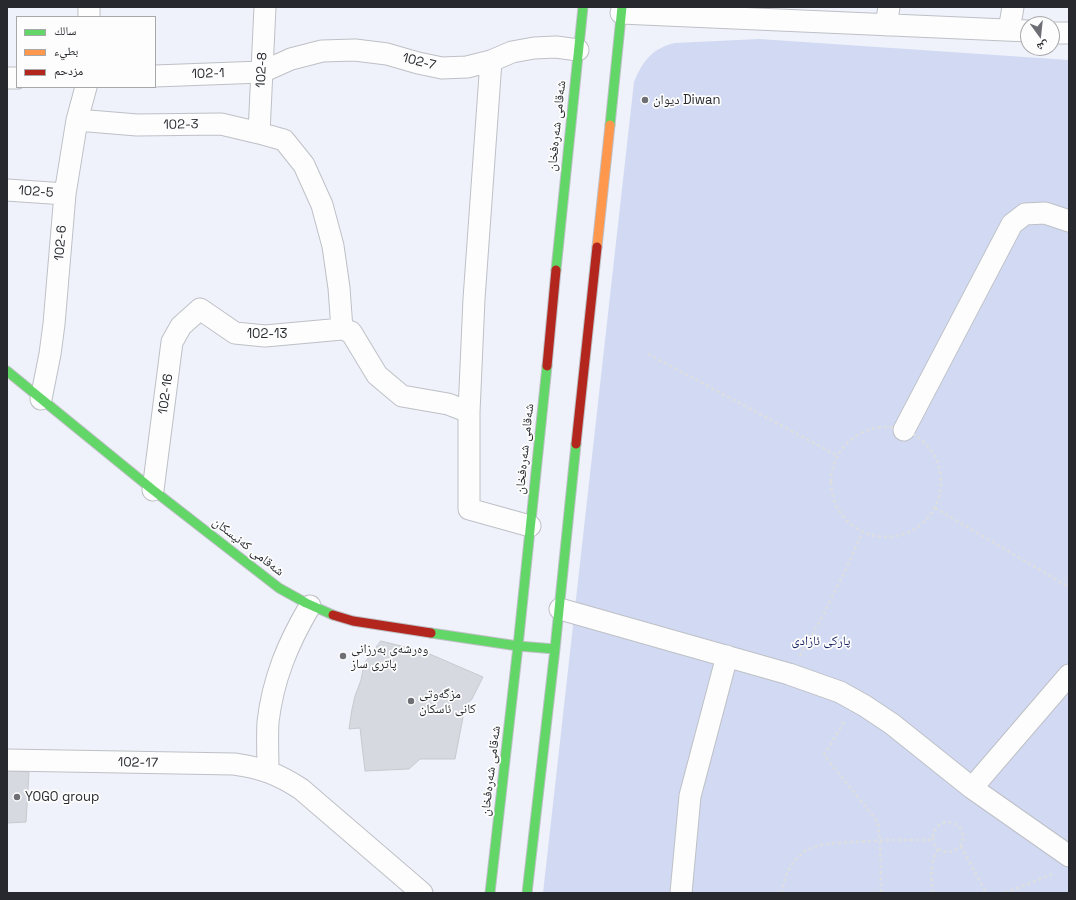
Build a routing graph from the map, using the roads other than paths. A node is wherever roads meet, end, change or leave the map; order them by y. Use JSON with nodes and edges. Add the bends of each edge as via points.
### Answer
{"nodes":[{"id":1,"x":265,"y":7,"type":"edge"},
{"id":2,"x":583,"y":7,"type":"edge"},
{"id":3,"x":1013,"y":7,"type":"edge"},
{"id":4,"x":621,"y":10,"type":"edge"},
{"id":5,"x":888,"y":16,"type":"edge"},
{"id":6,"x":1019,"y":31,"type":"edge"},
{"id":7,"x":578,"y":50,"type":"junction"},
{"id":8,"x":491,"y":61,"type":"junction"},
{"id":9,"x":262,"y":72,"type":"junction"},
{"id":10,"x":156,"y":76,"type":"edge"},
{"id":11,"x":86,"y":88,"type":"edge"},
{"id":12,"x":77,"y":120,"type":"junction"},
{"id":13,"x":259,"y":133,"type":"junction"},
{"id":14,"x":7,"y":190,"type":"edge"},
{"id":15,"x":65,"y":194,"type":"junction"},
{"id":16,"x":1069,"y":220,"type":"edge"},
{"id":17,"x":200,"y":309,"type":"joint"},
{"id":18,"x":342,"y":329,"type":"junction"},
{"id":19,"x":7,"y":371,"type":"edge"},
{"id":20,"x":41,"y":399,"type":"junction"},
{"id":21,"x":468,"y":412,"type":"junction"},
{"id":22,"x":904,"y":430,"type":"road end"},
{"id":23,"x":153,"y":490,"type":"junction"},
{"id":24,"x":530,"y":526,"type":"junction"},
{"id":25,"x":310,"y":606,"type":"junction"},
{"id":26,"x":560,"y":609,"type":"junction"},
{"id":27,"x":518,"y":646,"type":"junction"},
{"id":28,"x":555,"y":650,"type":"junction"},
{"id":29,"x":727,"y":656,"type":"junction"},
{"id":30,"x":1069,"y":675,"type":"edge"},
{"id":31,"x":7,"y":760,"type":"edge"},
{"id":32,"x":268,"y":771,"type":"junction"},
{"id":33,"x":972,"y":788,"type":"junction"},
{"id":34,"x":1069,"y":856,"type":"edge"},
{"id":35,"x":422,"y":893,"type":"edge"},
{"id":36,"x":490,"y":893,"type":"edge"},
{"id":37,"x":527,"y":893,"type":"edge"},
{"id":38,"x":681,"y":893,"type":"edge"}],
"edges":[{"from":1,"to":9,"type":"street","name":"102-8"},
{"from":2,"to":7,"type":"main road","name":"شەقامی شەرەفخان"},
{"from":3,"to":6,"type":"street"},
{"from":4,"to":5,"type":"street"},
{"from":4,"to":26,"type":"main road"},
{"from":5,"to":6,"type":"street"},
{"from":7,"to":8,"type":"street","name":"102-7","via":[[534,48],[512,52]]},
{"from":7,"to":24,"type":"main road","name":"شەقامی شەرەفخان"},
{"from":8,"to":9,"type":"street","name":"102-7","via":[[467,67],[442,68],[387,54],[355,50],[322,52],[291,59]]},
{"from":8,"to":21,"type":"street"},
{"from":9,"to":10,"type":"street","name":"102-1"},
{"from":9,"to":13,"type":"street","name":"102-8"},
{"from":11,"to":12,"type":"street","name":"102-6"},
{"from":12,"to":13,"type":"street","name":"102-3","via":[[137,125],[221,124]]},
{"from":12,"to":15,"type":"street","name":"102-6"},
{"from":13,"to":18,"type":"street","name":"102-3","via":[[284,140],[304,165],[322,205],[334,252]]},
{"from":14,"to":15,"type":"street","name":"102-5"},
{"from":15,"to":20,"type":"street","name":"102-6","via":[[54,324]]},
{"from":16,"to":22,"type":"street","via":[[1045,213],[1025,214],[1012,224]]},
{"from":17,"to":18,"type":"street","name":"102-13","via":[[235,333],[266,336]]},
{"from":17,"to":23,"type":"street","name":"102-16","via":[[181,326],[172,342]]},
{"from":18,"to":21,"type":"street","via":[[351,332],[377,375],[402,396],[448,404]]},
{"from":19,"to":20,"type":"main road","name":"شەقامی کەنیسکان"},
{"from":20,"to":23,"type":"main road","name":"شەقامی کەنیسکان"},
{"from":21,"to":24,"type":"street","via":[[469,509]]},
{"from":23,"to":25,"type":"main road","name":"شەقامی کەنیسکان","via":[[279,588]]},
{"from":24,"to":27,"type":"main road","name":"شەقامی شەرەفخان"},
{"from":25,"to":27,"type":"main road","name":"شەقامی کەنیسکان","via":[[353,621]]},
{"from":25,"to":32,"type":"street","via":[[278,673],[268,722]]},
{"from":26,"to":28,"type":"main road"},
{"from":26,"to":29,"type":"street"},
{"from":27,"to":28,"type":"main road","name":"شەقامی کەنیسکان"},
{"from":27,"to":36,"type":"main road","name":"شەقامی شەرەفخان"},
{"from":28,"to":37,"type":"main road"},
{"from":29,"to":33,"type":"street","via":[[840,692],[892,724]]},
{"from":29,"to":38,"type":"street","via":[[690,796]]},
{"from":30,"to":33,"type":"street"},
{"from":31,"to":32,"type":"street","name":"102-17","via":[[234,764]]},
{"from":32,"to":35,"type":"street","name":"102-17","via":[[301,789]]},
{"from":33,"to":34,"type":"street"}]}
